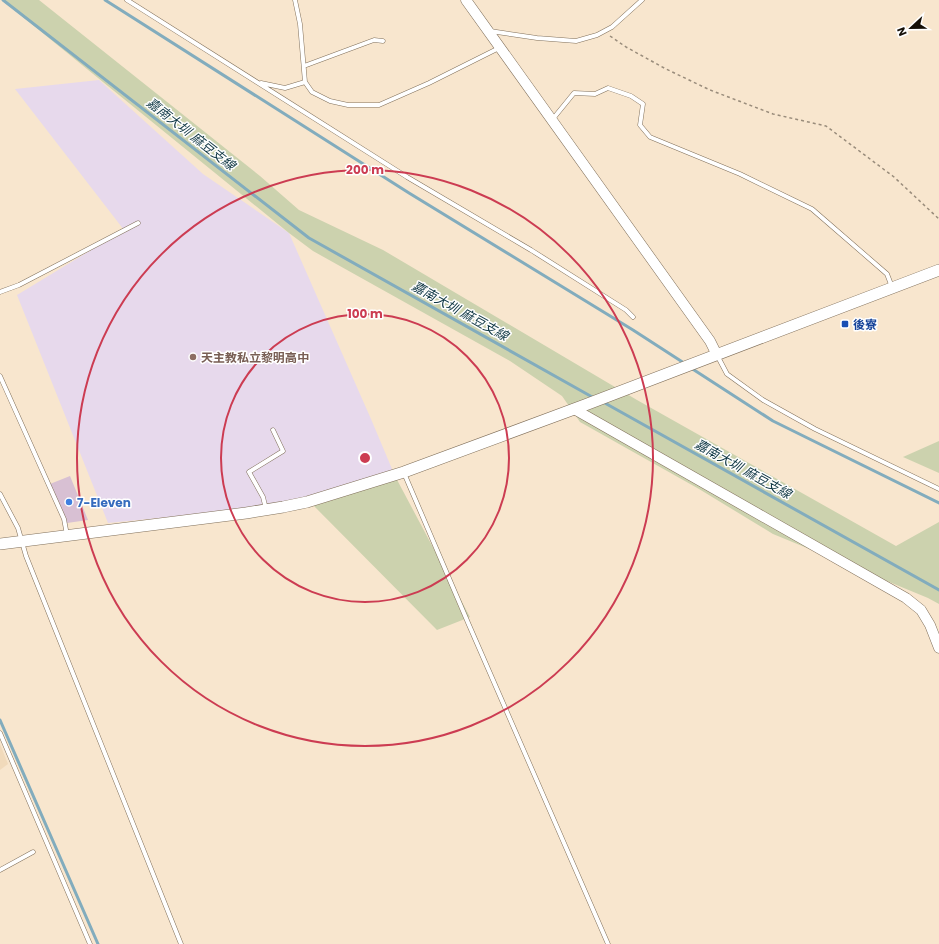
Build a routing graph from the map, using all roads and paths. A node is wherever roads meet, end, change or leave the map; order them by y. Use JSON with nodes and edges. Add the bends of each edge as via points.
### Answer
{"nodes":[{"id":1,"x":127,"y":0,"type":"edge"},
{"id":2,"x":295,"y":0,"type":"edge"},
{"id":3,"x":466,"y":0,"type":"edge"},
{"id":4,"x":642,"y":0,"type":"edge"},
{"id":5,"x":488,"y":31,"type":"junction"},
{"id":6,"x":602,"y":32,"type":"junction"},
{"id":7,"x":383,"y":41,"type":"dead end"},
{"id":8,"x":500,"y":48,"type":"junction"},
{"id":9,"x":304,"y":66,"type":"junction"},
{"id":10,"x":305,"y":82,"type":"junction"},
{"id":11,"x":258,"y":83,"type":"junction"},
{"id":12,"x":552,"y":120,"type":"junction"},
{"id":13,"x":939,"y":219,"type":"edge"},
{"id":14,"x":138,"y":223,"type":"dead end"},
{"id":15,"x":939,"y":270,"type":"edge"},
{"id":16,"x":893,"y":288,"type":"junction"},
{"id":17,"x":0,"y":292,"type":"edge"},
{"id":18,"x":634,"y":317,"type":"dead end"},
{"id":19,"x":717,"y":355,"type":"junction"},
{"id":20,"x":0,"y":376,"type":"edge"},
{"id":21,"x":574,"y":409,"type":"junction"},
{"id":22,"x":273,"y":430,"type":"dead end"},
{"id":23,"x":404,"y":472,"type":"junction"},
{"id":24,"x":939,"y":489,"type":"edge"},
{"id":25,"x":0,"y":494,"type":"edge"},
{"id":26,"x":266,"y":510,"type":"junction"},
{"id":27,"x":67,"y":535,"type":"junction"},
{"id":28,"x":22,"y":541,"type":"junction"},
{"id":29,"x":0,"y":544,"type":"edge"},
{"id":30,"x":939,"y":648,"type":"edge"},
{"id":31,"x":0,"y":733,"type":"edge"},
{"id":32,"x":33,"y":852,"type":"dead end"},
{"id":33,"x":0,"y":870,"type":"edge"},
{"id":34,"x":90,"y":944,"type":"edge"},
{"id":35,"x":181,"y":944,"type":"edge"},
{"id":36,"x":608,"y":944,"type":"edge"}],
"edges":[{"from":1,"to":11,"type":"lane"},
{"from":2,"to":9,"type":"lane"},
{"from":3,"to":5,"type":"street"},
{"from":4,"to":6,"type":"lane","via":[[612,27]]},
{"from":5,"to":6,"type":"lane","via":[[576,41]]},
{"from":5,"to":8,"type":"street"},
{"from":6,"to":13,"type":"path","via":[[666,70],[710,90],[773,114],[826,126],[894,177]]},
{"from":7,"to":9,"type":"lane","via":[[374,40]]},
{"from":8,"to":10,"type":"lane","via":[[379,105],[348,105],[330,101],[312,92]]},
{"from":8,"to":12,"type":"street"},
{"from":9,"to":10,"type":"lane"},
{"from":10,"to":11,"type":"lane","via":[[285,88]]},
{"from":11,"to":18,"type":"lane","via":[[407,177],[552,263]]},
{"from":12,"to":16,"type":"lane","via":[[574,93],[595,94],[608,88],[631,96],[643,104],[640,125],[650,137],[740,174],[812,209],[887,274]]},
{"from":12,"to":19,"type":"street","via":[[710,341]]},
{"from":14,"to":17,"type":"lane","via":[[19,285]]},
{"from":15,"to":16,"type":"main road"},
{"from":16,"to":19,"type":"main road"},
{"from":19,"to":21,"type":"main road"},
{"from":19,"to":24,"type":"lane","via":[[727,374],[763,400],[815,429]]},
{"from":20,"to":27,"type":"lane","via":[[64,518]]},
{"from":21,"to":23,"type":"main road"},
{"from":21,"to":30,"type":"street","via":[[906,598],[920,610],[930,625]]},
{"from":22,"to":26,"type":"lane","via":[[283,451],[249,472],[263,497]]},
{"from":23,"to":26,"type":"main road","via":[[307,502]]},
{"from":23,"to":36,"type":"lane"},
{"from":25,"to":28,"type":"lane"},
{"from":26,"to":27,"type":"main road"},
{"from":27,"to":28,"type":"main road"},
{"from":28,"to":29,"type":"main road"},
{"from":28,"to":35,"type":"lane"},
{"from":31,"to":34,"type":"lane"},
{"from":32,"to":33,"type":"lane"}]}
